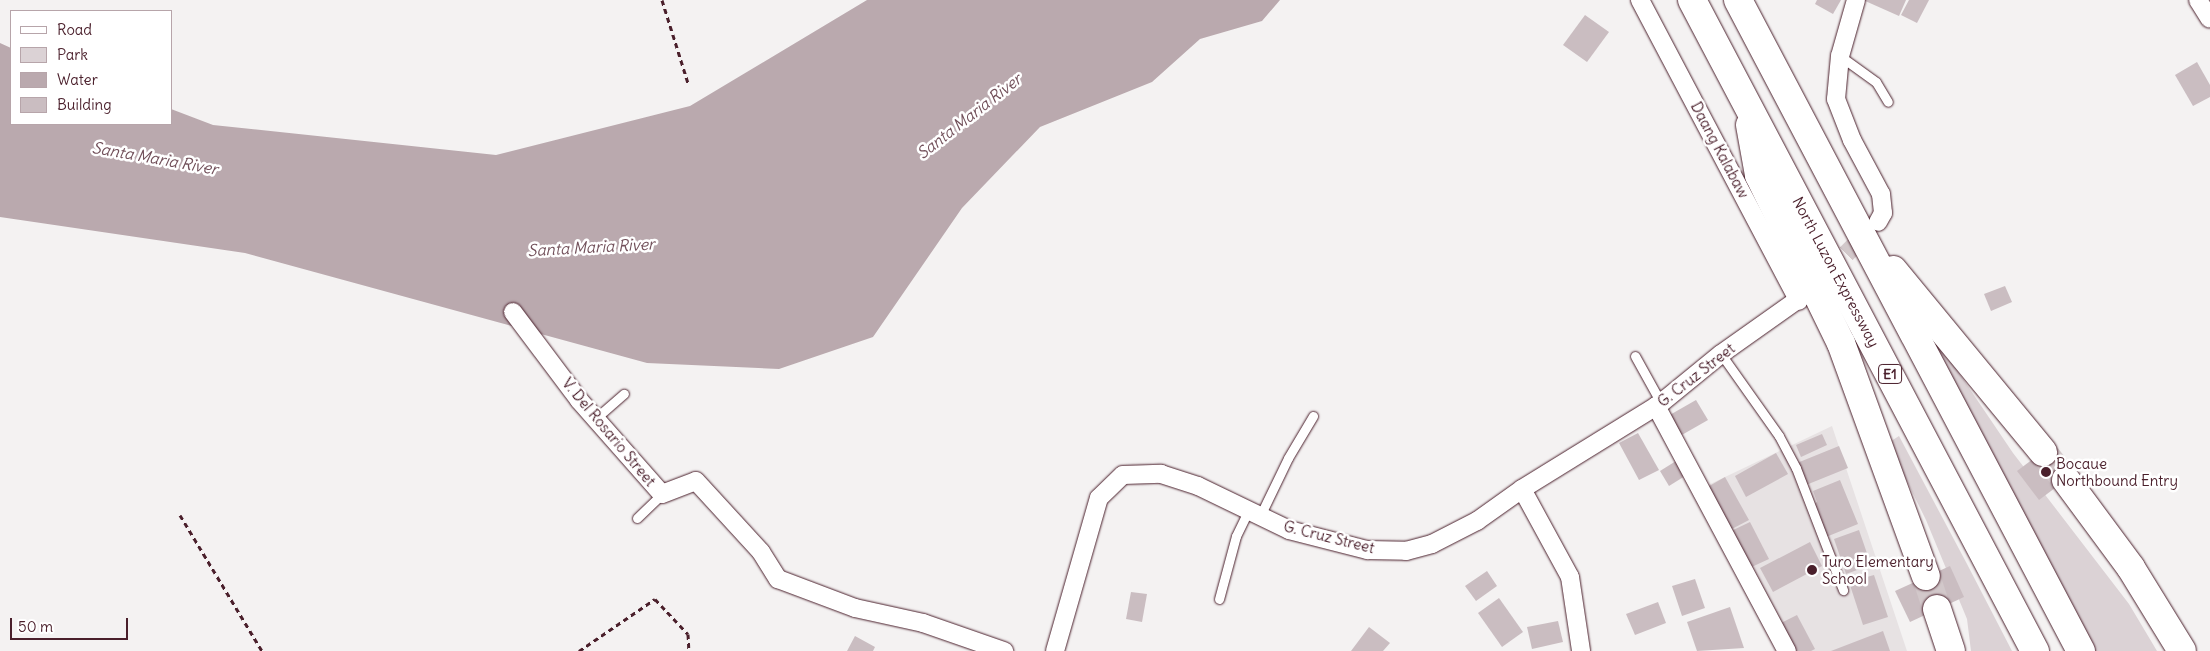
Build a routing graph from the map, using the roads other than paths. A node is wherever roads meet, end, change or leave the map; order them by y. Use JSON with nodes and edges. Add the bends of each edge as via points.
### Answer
{"nodes":[{"id":1,"x":1640,"y":0,"type":"edge"},
{"id":2,"x":1692,"y":0,"type":"edge"},
{"id":3,"x":1738,"y":0,"type":"edge"},
{"id":4,"x":1856,"y":0,"type":"edge"},
{"id":5,"x":2198,"y":0,"type":"edge"},
{"id":6,"x":2210,"y":19,"type":"edge"},
{"id":7,"x":1840,"y":56,"type":"junction"},
{"id":8,"x":1744,"y":96,"type":"junction"},
{"id":9,"x":1888,"y":102,"type":"dead end"},
{"id":10,"x":1869,"y":227,"type":"junction"},
{"id":11,"x":1805,"y":296,"type":"joint"},
{"id":12,"x":513,"y":312,"type":"dead end"},
{"id":13,"x":1721,"y":354,"type":"junction"},
{"id":14,"x":1635,"y":356,"type":"dead end"},
{"id":15,"x":624,"y":394,"type":"dead end"},
{"id":16,"x":1659,"y":405,"type":"junction"},
{"id":17,"x":1313,"y":416,"type":"dead end"},
{"id":18,"x":596,"y":418,"type":"junction"},
{"id":19,"x":2043,"y":452,"type":"tunnel mouth"},
{"id":20,"x":2066,"y":480,"type":"tunnel mouth"},
{"id":21,"x":1522,"y":488,"type":"junction"},
{"id":22,"x":662,"y":494,"type":"junction"},
{"id":23,"x":1254,"y":514,"type":"junction"},
{"id":24,"x":637,"y":518,"type":"dead end"},
{"id":25,"x":1926,"y":576,"type":"tunnel mouth"},
{"id":26,"x":1843,"y":590,"type":"dead end"},
{"id":27,"x":1219,"y":598,"type":"dead end"},
{"id":28,"x":1937,"y":609,"type":"tunnel mouth"},
{"id":29,"x":2178,"y":649,"type":"edge"},
{"id":30,"x":1004,"y":651,"type":"edge"},
{"id":31,"x":1055,"y":651,"type":"edge"},
{"id":32,"x":1581,"y":651,"type":"edge"},
{"id":33,"x":1787,"y":651,"type":"edge"},
{"id":34,"x":1951,"y":651,"type":"edge"},
{"id":35,"x":2035,"y":651,"type":"edge"},
{"id":36,"x":2081,"y":651,"type":"edge"}],
"edges":[{"from":1,"to":11,"type":"street","name":"Daang Kalabaw"},
{"from":2,"to":8,"type":"highway","name":"North Luzon Expressway","number":"E1"},
{"from":3,"to":10,"type":"highway"},
{"from":4,"to":7,"type":"street"},
{"from":5,"to":6,"type":"street"},
{"from":7,"to":9,"type":"lane","via":[[1876,82]]},
{"from":7,"to":10,"type":"street","via":[[1836,99],[1852,140],[1881,194],[1883,213]]},
{"from":8,"to":25,"type":"highway","via":[[1759,175],[1841,343]]},
{"from":8,"to":35,"type":"highway","name":"North Luzon Expressway","number":"E1"},
{"from":10,"to":19,"type":"highway"},
{"from":10,"to":36,"type":"highway"},
{"from":11,"to":13,"type":"street","name":"G. Cruz Street"},
{"from":12,"to":18,"type":"street","name":"V. Del Rosario Street","via":[[578,400]]},
{"from":13,"to":16,"type":"street","name":"G. Cruz Street"},
{"from":13,"to":26,"type":"lane","via":[[1779,436],[1796,468]]},
{"from":14,"to":16,"type":"lane"},
{"from":15,"to":18,"type":"lane"},
{"from":16,"to":21,"type":"street","name":"G. Cruz Street"},
{"from":16,"to":33,"type":"street"},
{"from":17,"to":23,"type":"lane"},
{"from":18,"to":22,"type":"street","name":"V. Del Rosario Street"},
{"from":20,"to":29,"type":"highway","via":[[2131,568]]},
{"from":21,"to":23,"type":"street","name":"G. Cruz Street","via":[[1470,525],[1432,544],[1406,551],[1367,550],[1289,530]]},
{"from":21,"to":32,"type":"street","via":[[1570,577]]},
{"from":22,"to":24,"type":"lane"},
{"from":22,"to":30,"type":"street","name":"V. Del Rosario Street","via":[[696,482],[761,552],[778,579],[855,608],[924,623]]},
{"from":23,"to":27,"type":"lane","via":[[1236,536]]},
{"from":23,"to":31,"type":"street","name":"G. Cruz Street","via":[[1198,486],[1161,474],[1123,475],[1099,498]]},
{"from":28,"to":34,"type":"highway"}]}
